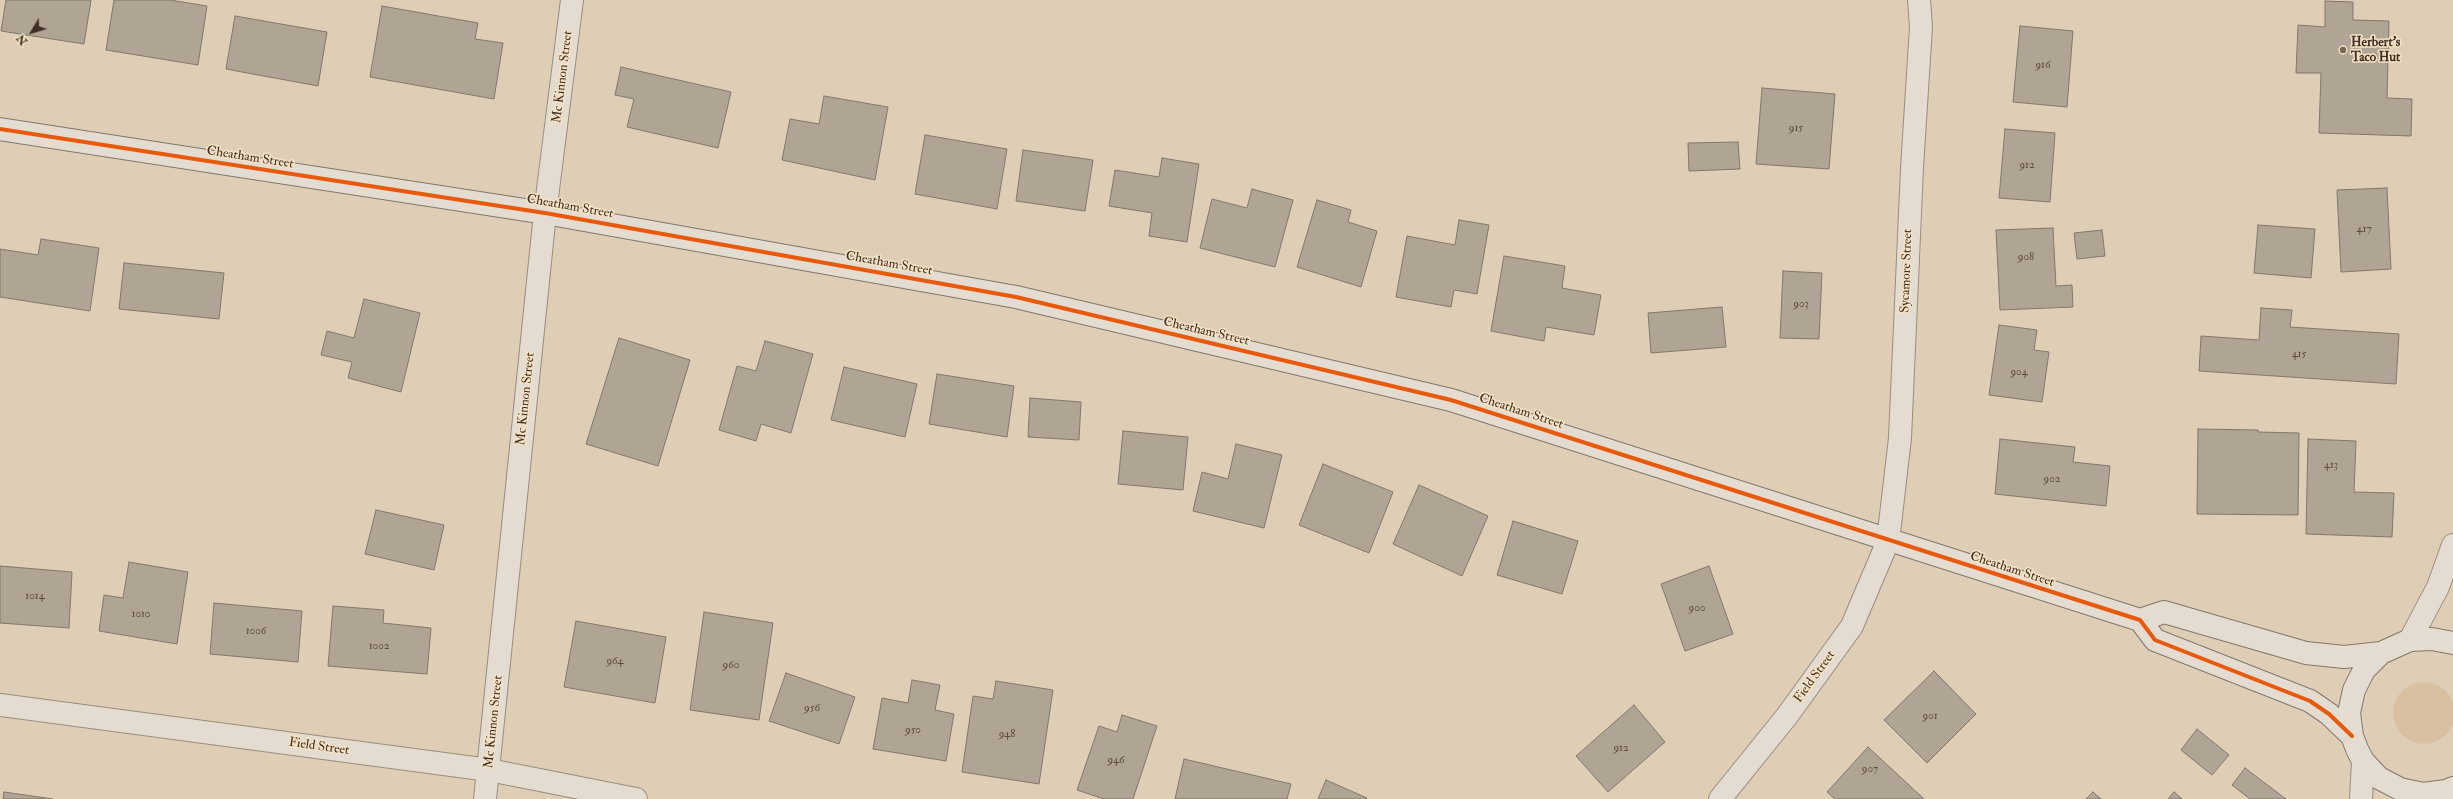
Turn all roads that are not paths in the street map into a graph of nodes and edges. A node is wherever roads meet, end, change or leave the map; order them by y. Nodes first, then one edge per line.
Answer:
1 (572, 0) edge
2 (1919, 0) edge
3 (0, 129) edge
4 (545, 212) junction
5 (1888, 541) junction
6 (2453, 545) edge
7 (2140, 620) junction
8 (2410, 640) junction
9 (2453, 643) edge
10 (2381, 653) junction
11 (0, 705) edge
12 (2352, 736) junction
13 (2363, 761) junction
14 (490, 770) junction
15 (2445, 793) edge
16 (485, 799) edge
17 (636, 799) edge
18 (1720, 799) edge
19 (2361, 799) edge

1 - 4 street, Mc Kinnon Street
2 - 5 street, Sycamore Street
3 - 4 street, Cheatham Street
4 - 5 street, Cheatham Street
4 - 14 street, Mc Kinnon Street
5 - 7 street, Cheatham Street
5 - 18 street, Field Street
6 - 8 street
7 - 10 street
7 - 12 street
8 - 9 street
8 - 10 street
10 - 12 street
11 - 14 street, Field Street
12 - 13 street
13 - 15 street
13 - 19 street
14 - 16 street, Mc Kinnon Street
14 - 17 street, Field Street

